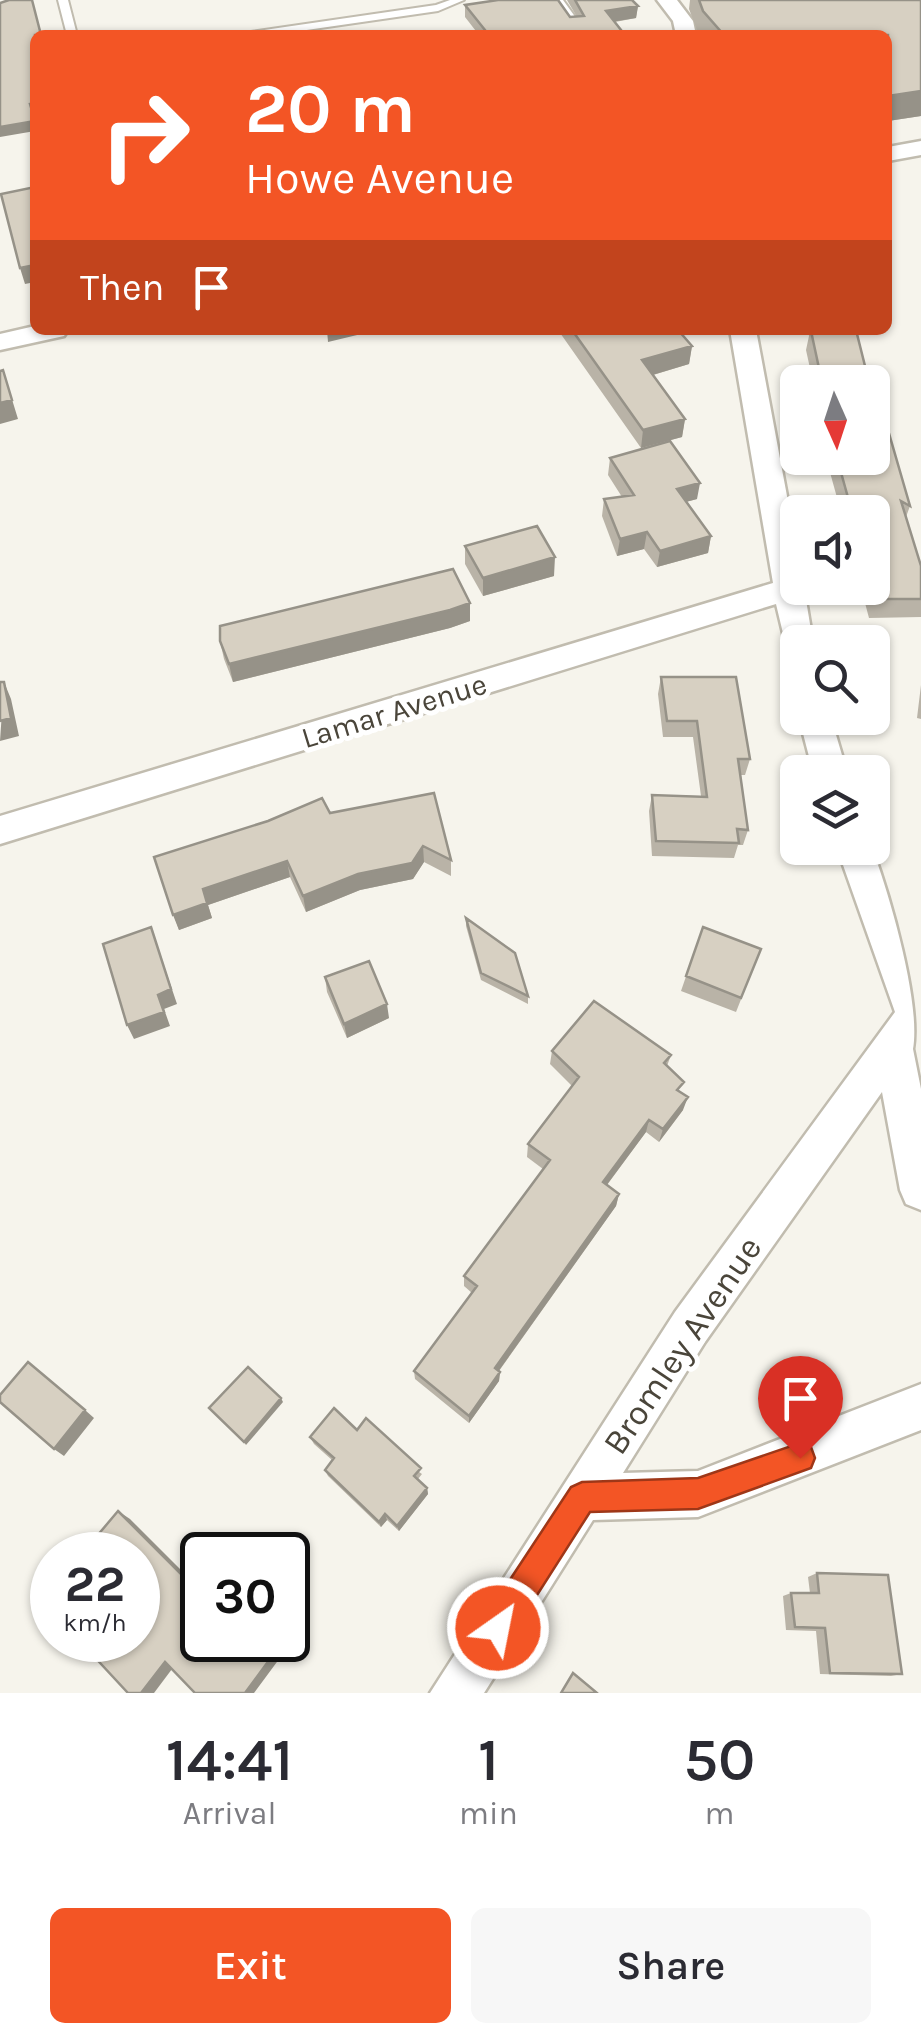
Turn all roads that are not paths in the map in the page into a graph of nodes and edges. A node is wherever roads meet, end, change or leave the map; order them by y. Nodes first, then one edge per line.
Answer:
1 (63, 0) edge
2 (459, 0) edge
3 (558, 0) edge
4 (667, 0) edge
5 (576, 25) edge
6 (71, 30) edge
7 (286, 30) edge
8 (685, 30) edge
9 (921, 148) edge
10 (892, 153) edge
11 (30, 334) edge
12 (743, 335) edge
13 (1, 339) edge
14 (780, 555) edge
15 (780, 592) edge
16 (0, 830) edge
17 (860, 865) edge
18 (910, 1023) edge
19 (921, 1190) edge
20 (921, 1407) edge
21 (582, 1498) junction
22 (456, 1693) edge

1 - 6 lane
2 - 7 lane
3 - 5 lane
4 - 8 street
9 - 10 street
11 - 13 street
12 - 14 street
15 - 16 street, Lamar Avenue
17 - 18 street
18 - 19 street
18 - 21 street, Bromley Avenue
20 - 21 street
21 - 22 street, Bromley Avenue

